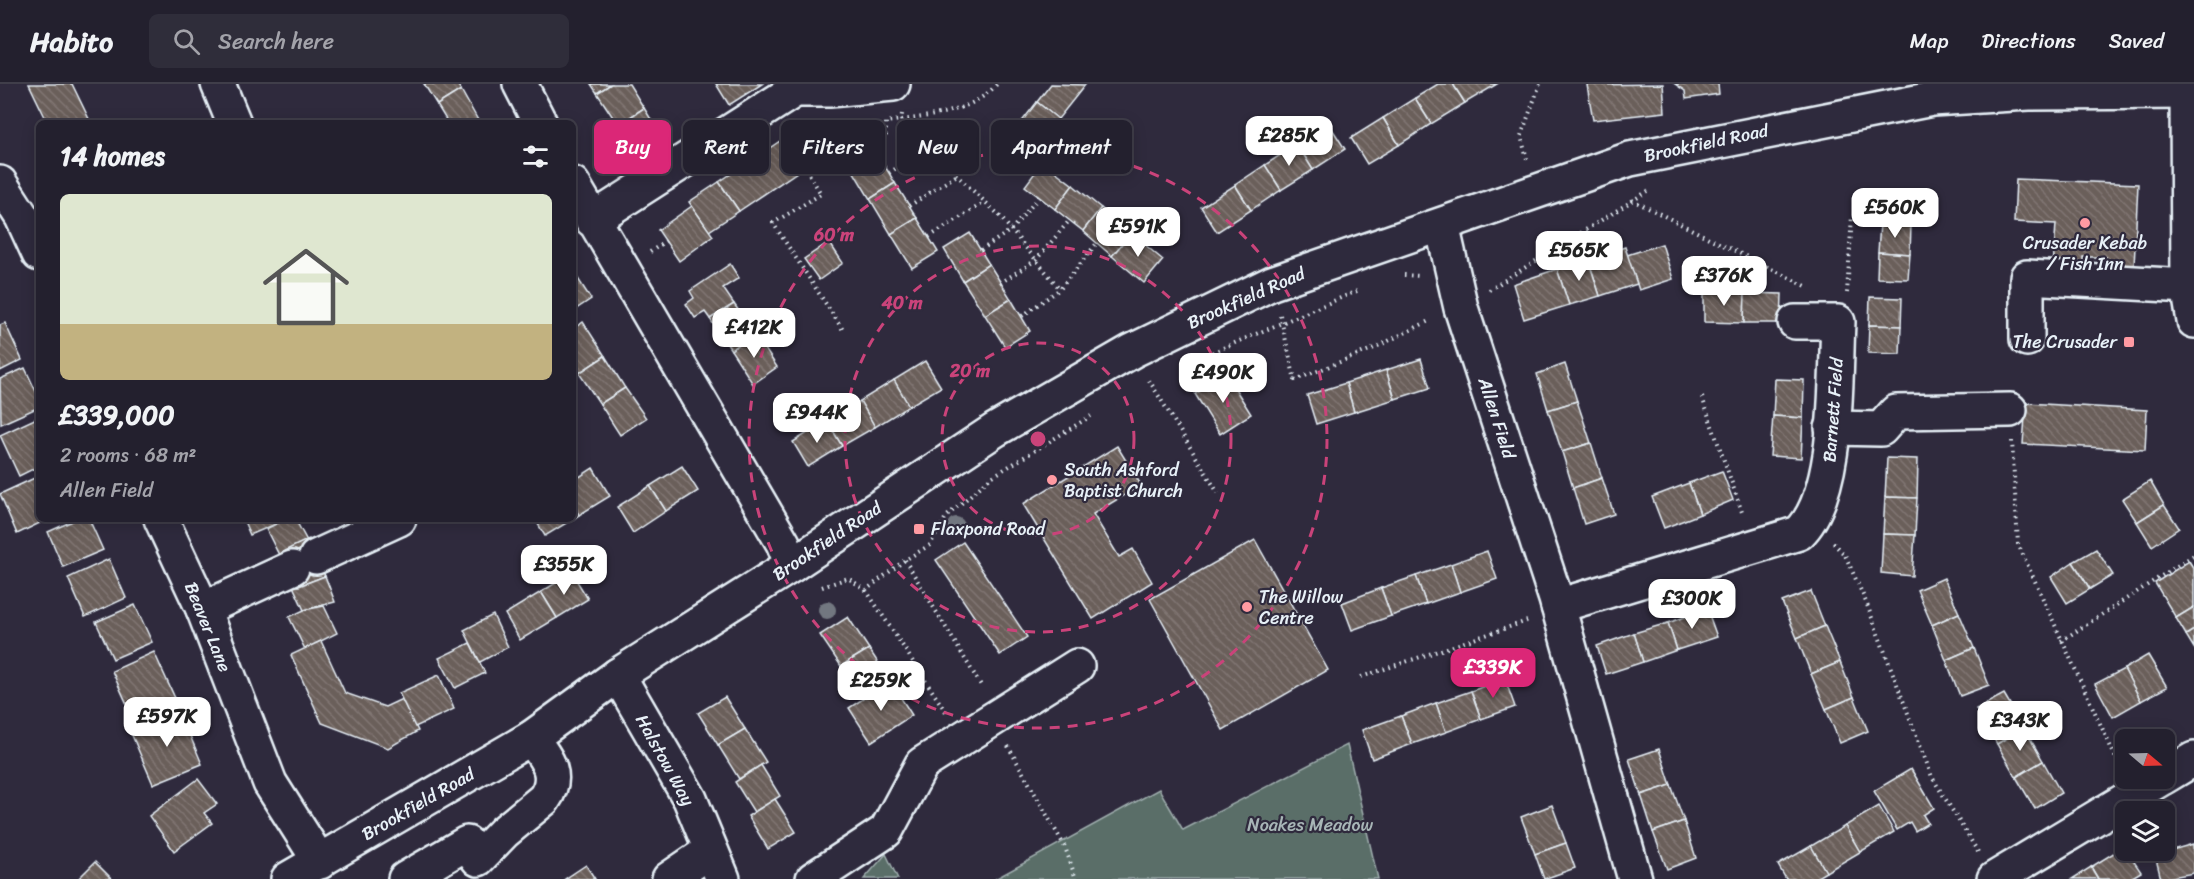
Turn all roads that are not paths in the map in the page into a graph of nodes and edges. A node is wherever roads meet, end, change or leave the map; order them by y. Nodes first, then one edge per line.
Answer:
1 (218, 84) edge
2 (520, 84) edge
3 (1931, 92) edge
4 (2190, 92) edge
5 (898, 98) edge
6 (233, 120) edge
7 (538, 120) edge
8 (0, 183) edge
9 (576, 190) edge
10 (30, 213) edge
11 (592, 220) junction
12 (1442, 225) junction
13 (36, 240) edge
14 (2188, 286) junction
15 (2194, 321) edge
16 (1795, 322) dead end
17 (2027, 339) dead end
18 (2010, 410) road end
19 (1832, 428) junction
20 (162, 522) edge
21 (393, 522) edge
22 (792, 565) junction
23 (1559, 608) junction
24 (203, 609) junction
25 (1077, 666) dead end
26 (618, 675) junction
27 (531, 738) junction
28 (2194, 759) edge
29 (2175, 771) edge
30 (2145, 789) edge
31 (320, 862) junction
32 (716, 865) edge
33 (288, 879) edge
34 (405, 879) edge
35 (669, 879) edge
36 (813, 879) edge
37 (1635, 879) edge
38 (1994, 879) edge

1 - 6 street
2 - 7 street
3 - 4 street, Brookfield Road
3 - 12 street, Brookfield Road
4 - 14 street
5 - 11 street
8 - 10 street
9 - 11 street
10 - 13 street
11 - 22 street
12 - 22 street, Brookfield Road
12 - 23 street, Allen Field
14 - 15 street
14 - 17 street
16 - 19 street, Barnett Field
18 - 19 street
19 - 23 street, Barnett Field
20 - 24 street, Beaver Lane
21 - 24 street
22 - 26 street, Brookfield Road
23 - 37 street, Allen Field
24 - 31 street, Beaver Lane
25 - 36 street
26 - 27 street, Brookfield Road
26 - 32 street, Halstow Way
27 - 31 street, Brookfield Road
27 - 34 street
28 - 29 street
30 - 38 street
31 - 33 street
32 - 35 street

